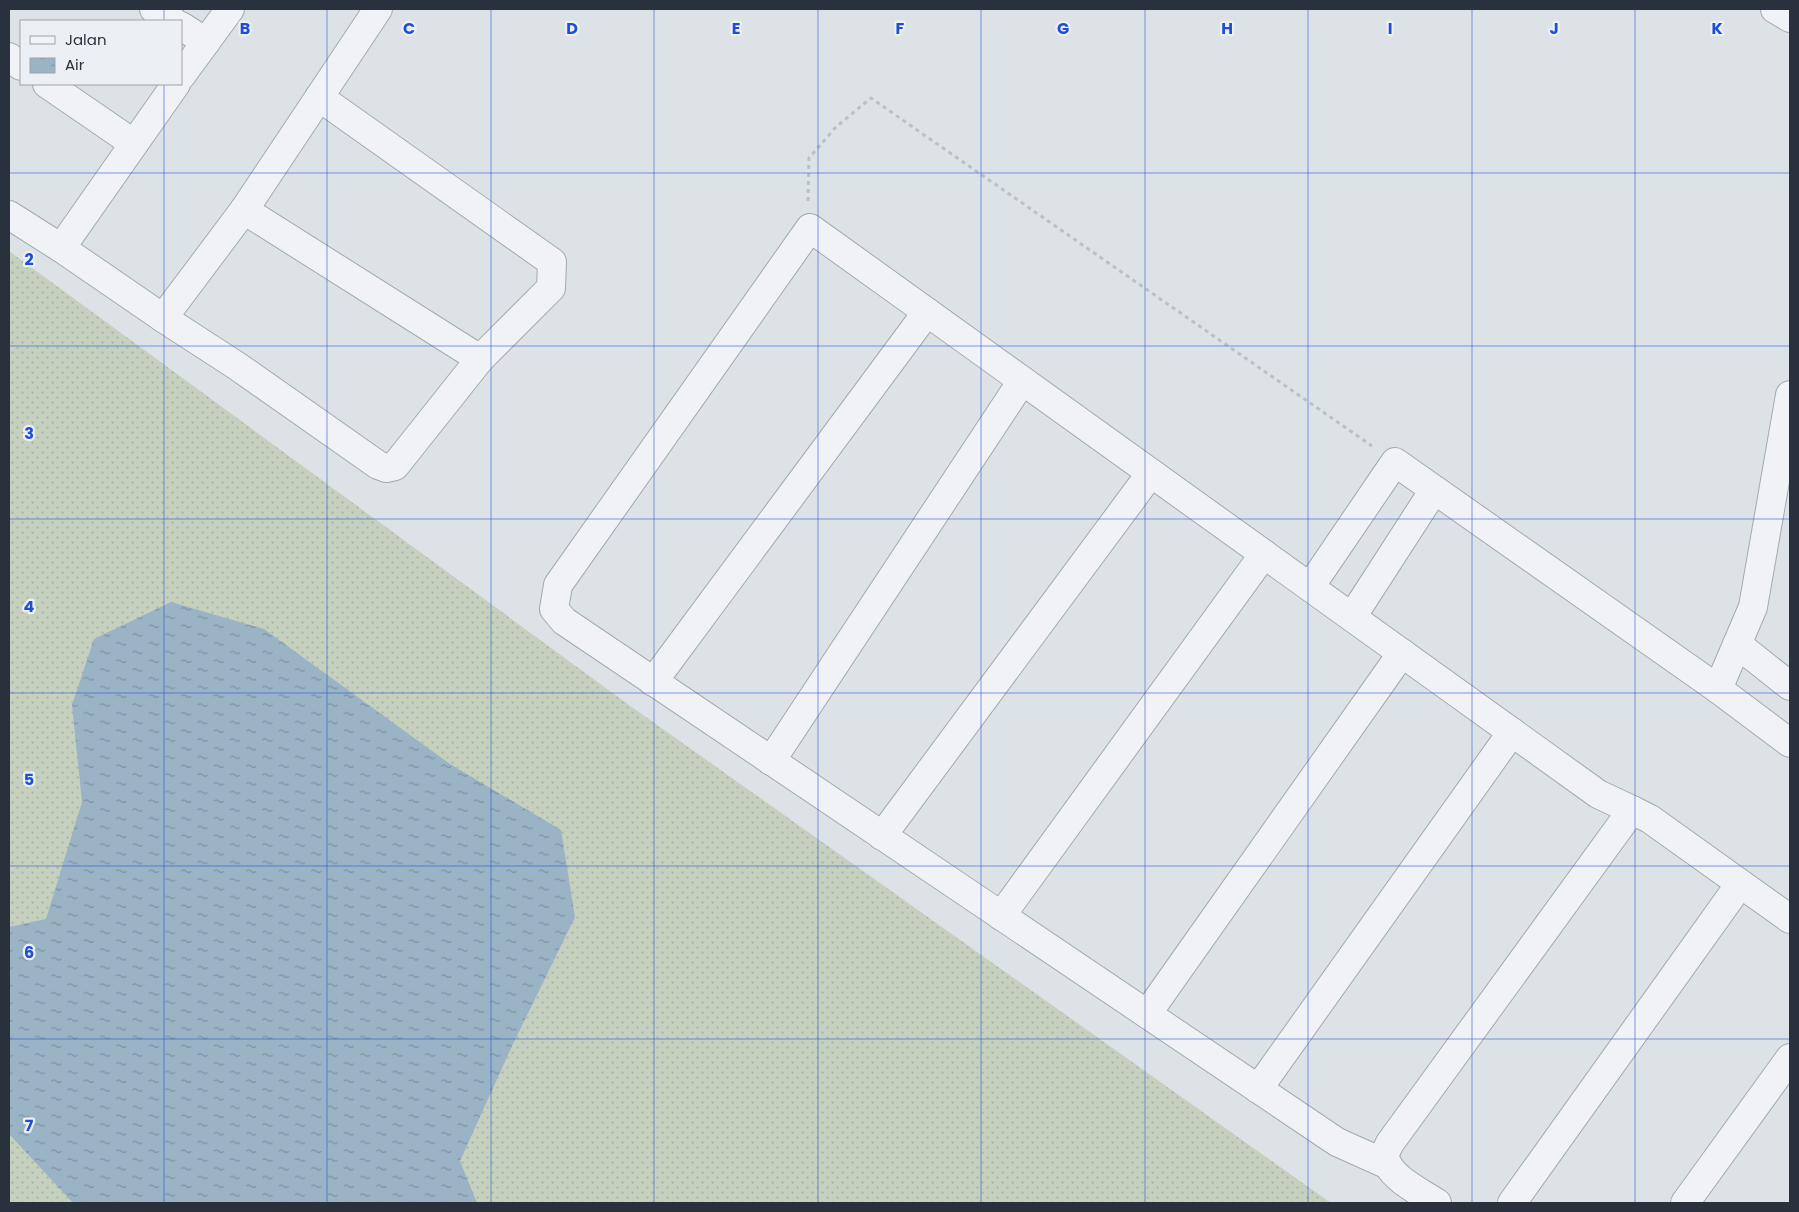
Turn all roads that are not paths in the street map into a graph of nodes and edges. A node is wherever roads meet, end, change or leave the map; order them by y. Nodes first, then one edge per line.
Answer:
1 (154, 9) edge
2 (230, 9) edge
3 (378, 9) edge
4 (1775, 9) edge
5 (1790, 18) edge
6 (171, 20) edge
7 (182, 27) edge
8 (206, 42) junction
9 (9, 57) edge
10 (20, 65) edge
11 (182, 75) edge
12 (48, 85) edge
13 (175, 85) edge
14 (319, 97) junction
15 (133, 143) junction
16 (244, 210) junction
17 (9, 215) edge
18 (61, 248) junction
19 (927, 312) junction
20 (163, 318) junction
21 (480, 359) junction
22 (1022, 381) junction
23 (1790, 395) edge
24 (1151, 473) junction
25 (1434, 490) junction
26 (1264, 554) junction
27 (1310, 587) junction
28 (1352, 617) junction
29 (1737, 644) junction
30 (1402, 653) junction
31 (653, 682) junction
32 (1790, 686) edge
33 (1718, 689) junction
34 (1512, 732) junction
35 (1790, 743) edge
36 (770, 761) junction
37 (1632, 810) junction
38 (882, 836) junction
39 (1740, 884) junction
40 (1001, 916) junction
41 (1790, 919) edge
42 (1147, 1014) junction
43 (1790, 1058) edge
44 (1258, 1089) junction
45 (1386, 1164) junction
46 (1437, 1203) edge
47 (1512, 1203) edge
48 (1685, 1203) edge

1 - 6 street
2 - 8 street
3 - 14 street
4 - 5 street
7 - 8 street
8 - 11 street
9 - 10 street
12 - 15 street
13 - 15 street
14 - 16 street
14 - 21 street
15 - 18 street
16 - 20 street
16 - 21 street
17 - 18 street
18 - 20 street
19 - 22 street
19 - 31 street
19 - 31 street
20 - 21 street
22 - 24 street
22 - 36 street
23 - 29 street
24 - 26 street
24 - 38 street
25 - 27 street
25 - 28 street
25 - 33 street
26 - 27 street
26 - 40 street
27 - 28 street
28 - 30 street
29 - 32 street
29 - 33 street
30 - 34 street
30 - 42 street
31 - 36 street
33 - 35 street
34 - 37 street
34 - 44 street
36 - 38 street
37 - 39 street
37 - 45 street
38 - 40 street
39 - 41 street
39 - 47 street
40 - 42 street
42 - 44 street
43 - 48 street
44 - 45 street
45 - 46 street

